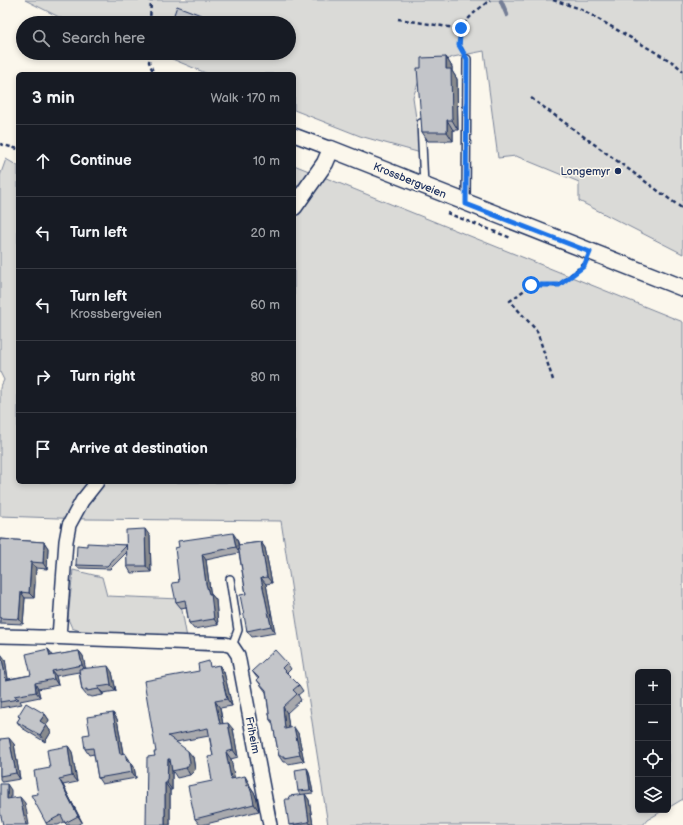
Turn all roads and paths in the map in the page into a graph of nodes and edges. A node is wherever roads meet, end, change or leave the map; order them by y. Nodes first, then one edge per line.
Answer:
1 (151, 0) edge
2 (490, 0) edge
3 (554, 0) edge
4 (150, 16) edge
5 (398, 19) dead end
6 (461, 28) junction
7 (467, 59) joint
8 (150, 60) edge
9 (683, 71) edge
10 (153, 72) edge
11 (531, 98) dead end
12 (421, 115) edge
13 (296, 136) edge
14 (0, 144) edge
15 (16, 148) edge
16 (332, 149) junction
17 (424, 185) junction
18 (296, 204) edge
19 (466, 204) junction
20 (683, 209) edge
21 (590, 252) junction
22 (683, 288) edge
23 (553, 380) dead end
24 (96, 484) edge
25 (230, 579) dead end
26 (0, 636) edge
27 (59, 637) junction
28 (232, 646) junction
29 (270, 825) edge

1 - 4 path
2 - 6 path
3 - 9 path
5 - 6 path
6 - 7 path
7 - 19 lane
8 - 10 path
11 - 20 path
12 - 17 lane
13 - 16 street, Krossbergveien
14 - 15 path
16 - 17 street, Krossbergveien
16 - 18 street
17 - 19 street, Krossbergveien
19 - 21 street, Krossbergveien
21 - 22 street, Krossbergveien
21 - 23 path
24 - 27 street
25 - 28 lane
26 - 27 street
27 - 28 street
28 - 29 street, Friheim

